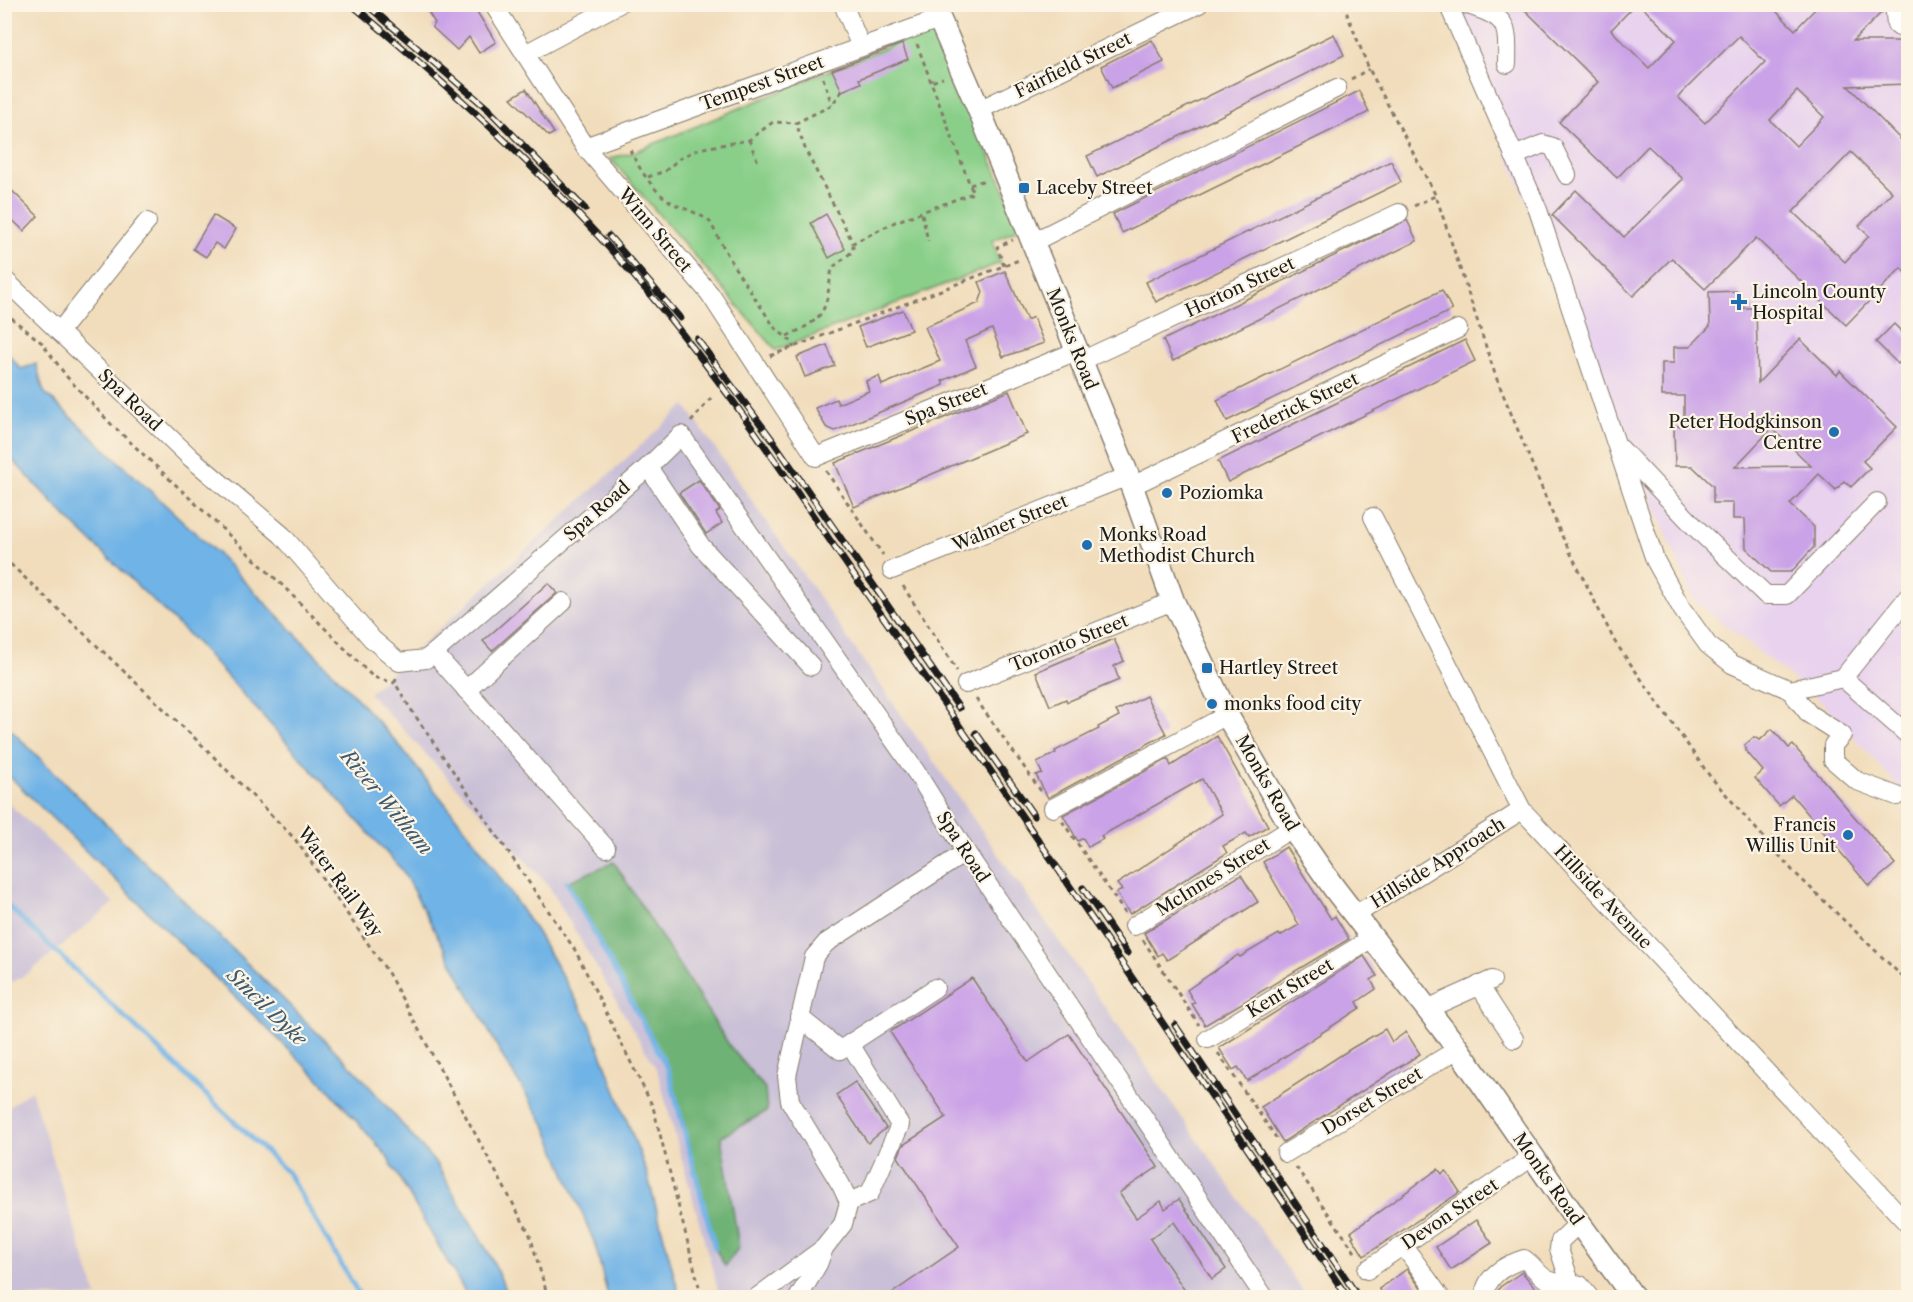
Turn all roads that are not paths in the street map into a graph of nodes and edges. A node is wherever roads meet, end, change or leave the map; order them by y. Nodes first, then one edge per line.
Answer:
1 (493, 4) edge
2 (619, 4) edge
3 (843, 4) edge
4 (1198, 4) edge
5 (1448, 4) edge
6 (1465, 4) edge
7 (1894, 4) edge
8 (936, 12) edge
9 (1908, 27) edge
10 (861, 47) junction
11 (525, 54) junction
12 (1507, 64) dead end
13 (1336, 88) dead end
14 (979, 110) junction
15 (585, 147) junction
16 (1514, 156) junction
17 (1567, 175) dead end
18 (1399, 213) road end
19 (147, 222) dead end
20 (1031, 237) junction
21 (4, 279) edge
22 (1458, 329) dead end
23 (59, 332) junction
24 (1079, 356) junction
25 (1618, 446) junction
26 (816, 457) joint
27 (648, 467) junction
28 (1130, 481) junction
29 (1877, 502) dead end
30 (1373, 517) dead end
31 (892, 570) road end
32 (1908, 597) edge
33 (1173, 601) junction
34 (563, 602) dead end
35 (434, 653) junction
36 (811, 666) dead end
37 (1843, 678) junction
38 (966, 684) road end
39 (466, 690) junction
40 (1790, 690) junction
41 (1227, 715) junction
42 (1908, 735) edge
43 (1897, 796) dead end
44 (1053, 808) road end
45 (1522, 810) junction
46 (1292, 828) junction
47 (606, 848) dead end
48 (966, 852) junction
49 (1355, 915) junction
50 (1134, 926) road end
51 (1372, 938) junction
52 (935, 988) dead end
53 (1427, 1009) junction
54 (799, 1017) junction
55 (1208, 1039) road end
56 (1514, 1039) dead end
57 (850, 1044) junction
58 (1458, 1049) junction
59 (1286, 1153) road end
60 (1532, 1157) junction
61 (849, 1202) junction
62 (1579, 1223) junction
63 (1908, 1224) edge
64 (1403, 1245) junction
65 (824, 1248) junction
66 (1367, 1270) road end
67 (1570, 1282) junction
68 (756, 1298) edge
69 (798, 1298) edge
70 (1265, 1298) edge
71 (1441, 1298) edge
72 (1484, 1298) edge
73 (1590, 1298) edge
74 (1634, 1298) edge

1 - 11 street, Winn Street
2 - 11 street
3 - 10 street
4 - 14 street, Fairfield Street
5 - 16 street
6 - 12 street
7 - 9 street
8 - 10 street, Tempest Street
8 - 14 main road, Monks Road
10 - 15 street, Tempest Street
11 - 15 street, Winn Street
13 - 20 street
14 - 20 main road, Monks Road
15 - 26 street, Winn Street
16 - 17 street
16 - 25 street
18 - 24 street, Horton Street
19 - 23 street
20 - 24 main road, Monks Road
21 - 23 street, Spa Road
22 - 28 street, Frederick Street
23 - 35 street, Spa Road
24 - 26 street, Spa Street
24 - 28 main road, Monks Road
25 - 29 street
25 - 40 street
27 - 35 street, Spa Road
27 - 36 street
27 - 48 street, Spa Road
28 - 31 street, Walmer Street
28 - 33 main road, Monks Road
30 - 45 street, Hillside Avenue
32 - 37 street
33 - 38 street, Toronto Street
33 - 41 main road, Monks Road
34 - 39 street
35 - 39 street
37 - 40 street
37 - 42 street
39 - 47 street
40 - 43 street
41 - 44 street
41 - 46 main road, Monks Road
45 - 49 street, Hillside Approach
45 - 63 street, Hillside Avenue
46 - 49 main road, Monks Road
46 - 50 street, McInnes Street
48 - 54 street
48 - 70 street, Spa Road
49 - 51 main road, Monks Road
51 - 53 main road, Monks Road
51 - 55 street, Kent Street
52 - 57 street
53 - 56 street
53 - 58 main road, Monks Road
54 - 57 street
54 - 61 street
57 - 61 street
58 - 59 street, Dorset Street
58 - 60 main road, Monks Road
60 - 62 main road, Monks Road
60 - 64 street, Devon Street
61 - 65 street
62 - 67 street
62 - 74 main road, Monks Road
64 - 66 street, Devon Street
64 - 71 street
65 - 68 street
65 - 69 street
67 - 72 street
67 - 73 street

